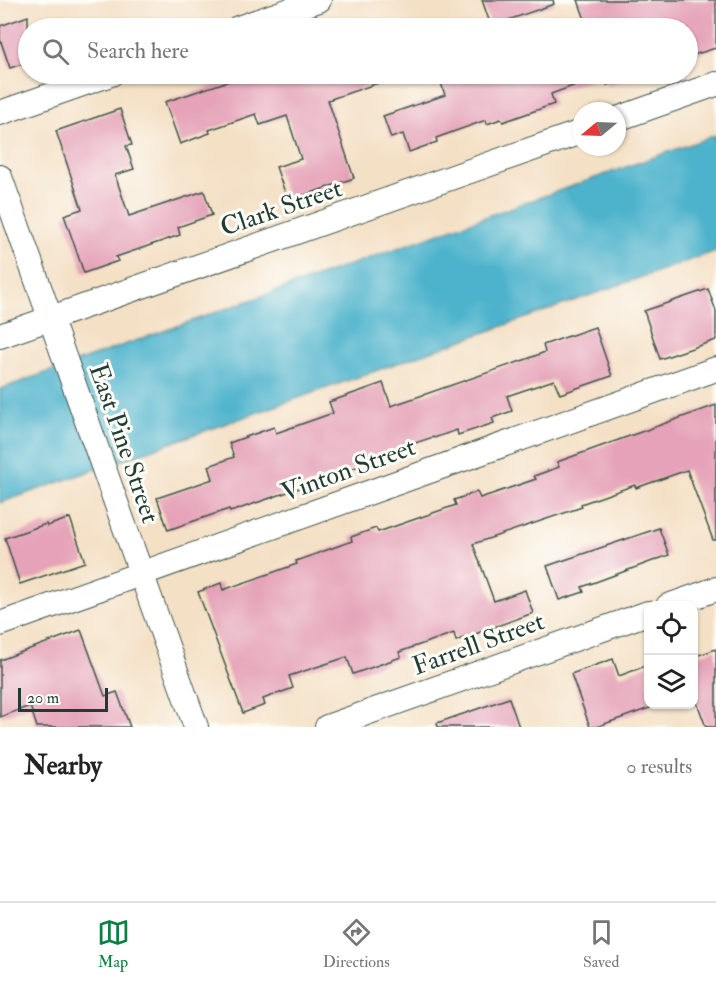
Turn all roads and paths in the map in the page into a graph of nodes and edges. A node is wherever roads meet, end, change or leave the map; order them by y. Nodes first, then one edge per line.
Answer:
1 (319, 0) edge
2 (267, 18) edge
3 (83, 84) edge
4 (716, 84) edge
5 (0, 113) edge
6 (626, 116) edge
7 (572, 135) edge
8 (0, 177) edge
9 (50, 319) junction
10 (0, 336) edge
11 (716, 369) edge
12 (141, 573) junction
13 (716, 589) edge
14 (682, 601) edge
15 (644, 614) edge
16 (0, 624) edge
17 (196, 727) edge
18 (327, 727) edge

1 - 2 street
3 - 5 street
4 - 6 street
7 - 9 street, Clark Street
8 - 9 street, East Pine Street
9 - 10 street, Clark Street
9 - 12 street, East Pine Street
11 - 12 street, Vinton Street
12 - 16 street, Vinton Street
12 - 17 street, East Pine Street
13 - 14 street
15 - 18 street, Farrell Street

